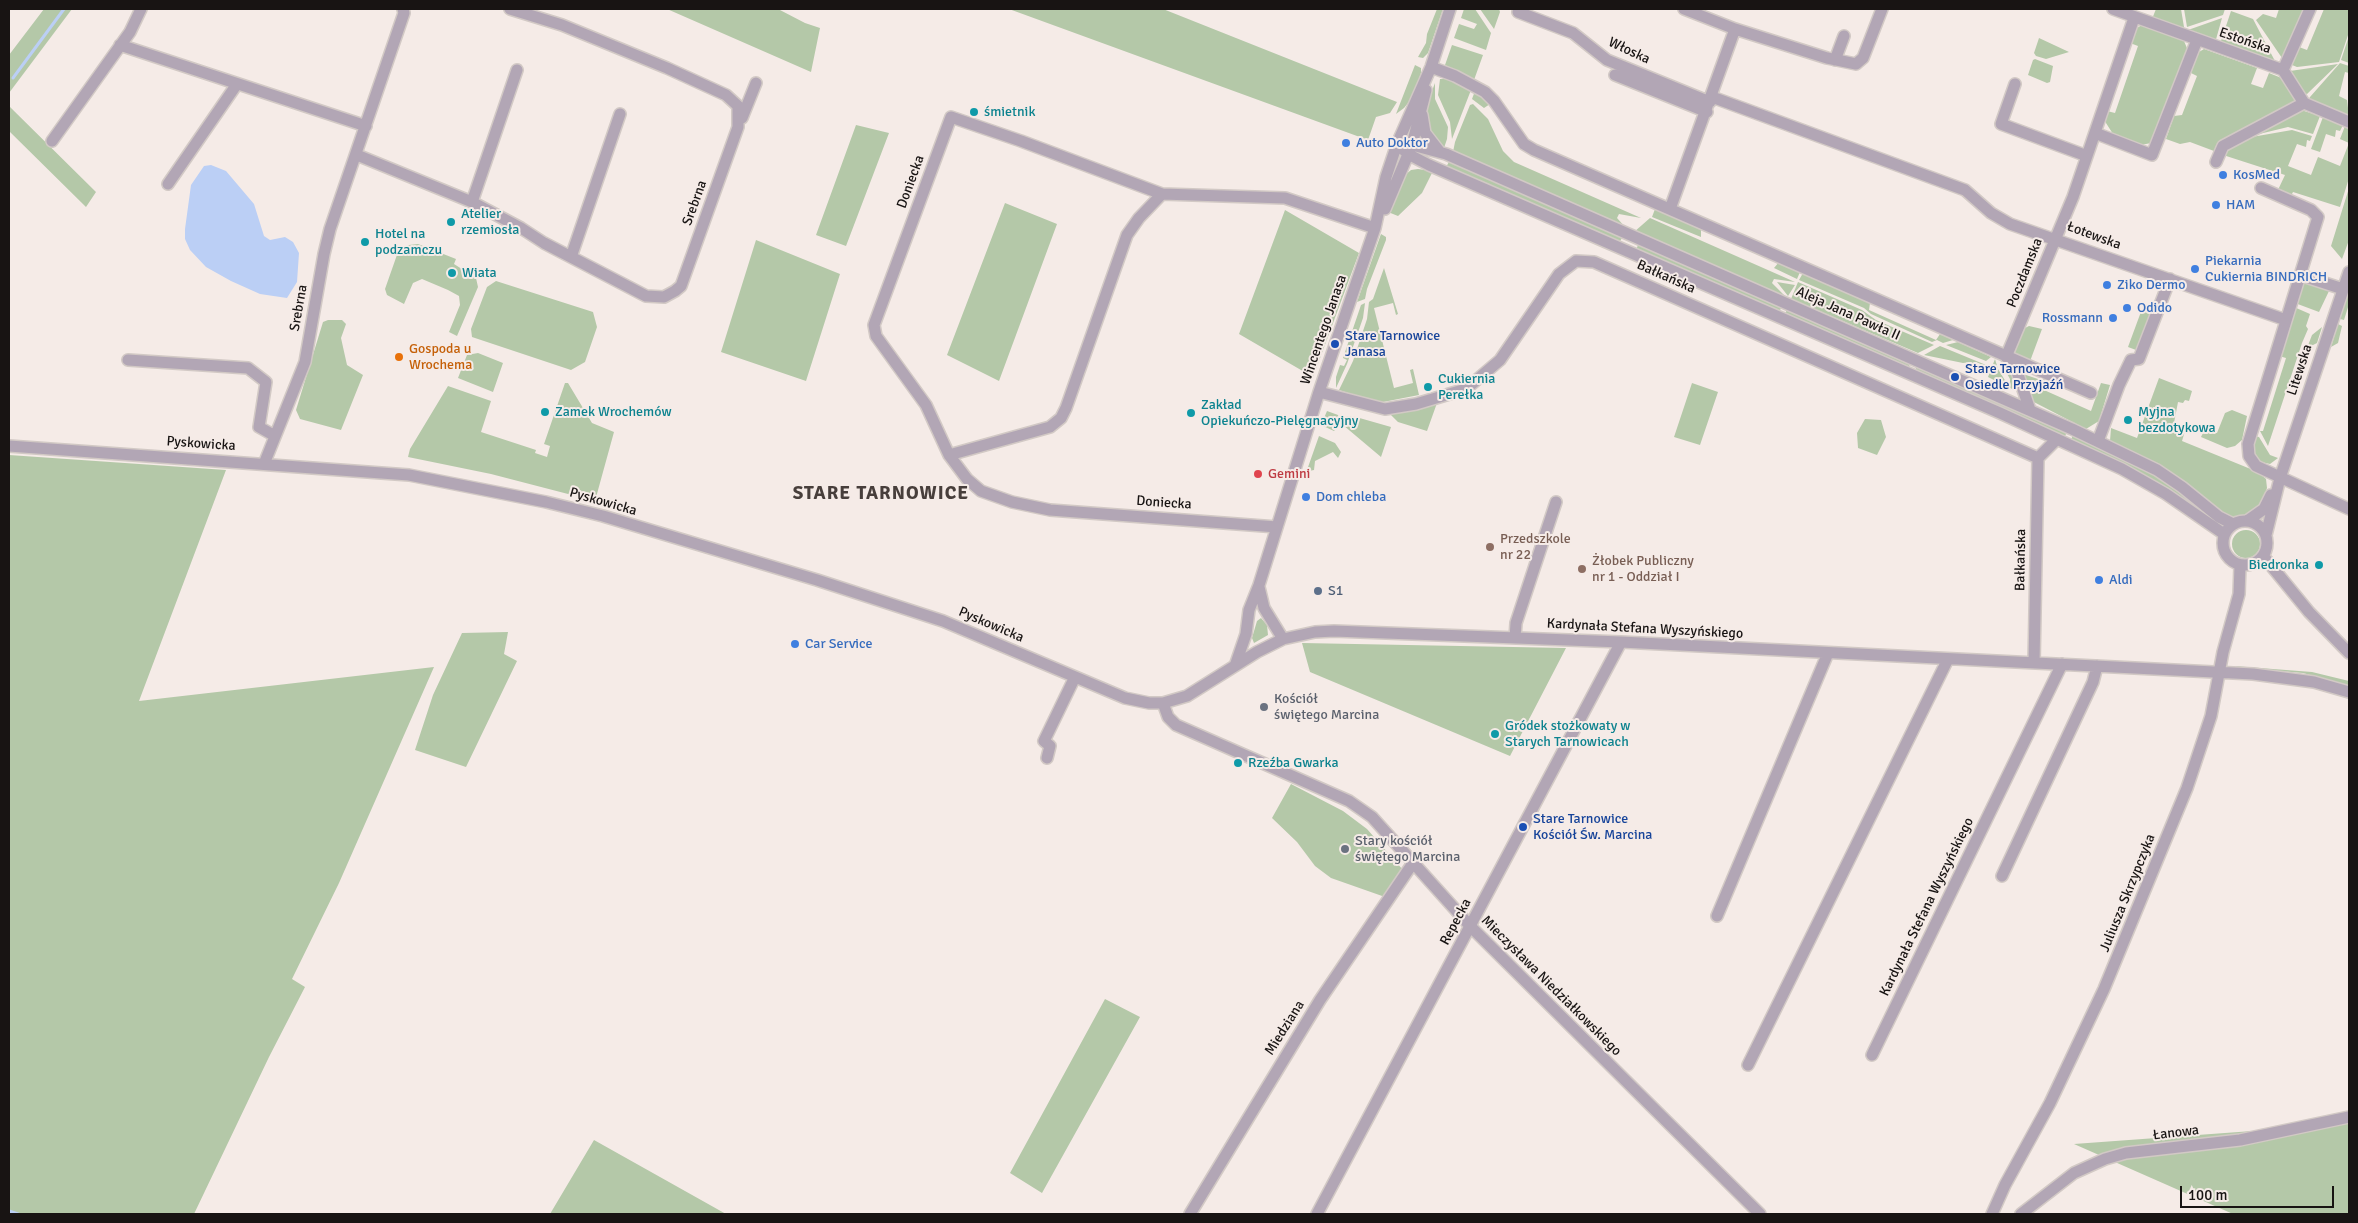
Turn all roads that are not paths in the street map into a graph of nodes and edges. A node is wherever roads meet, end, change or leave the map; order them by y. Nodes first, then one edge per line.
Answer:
1 (141, 9) edge
2 (510, 9) edge
3 (1450, 9) edge
4 (1523, 9) edge
5 (1684, 9) edge
6 (1882, 9) edge
7 (2113, 9) edge
8 (2310, 9) edge
9 (404, 10) edge
10 (2134, 18) junction
11 (1735, 29) junction
12 (1844, 36) dead end
13 (2197, 40) junction
14 (120, 45) junction
15 (1835, 60) junction
16 (1431, 67) junction
17 (517, 70) dead end
18 (2283, 70) junction
19 (1614, 75) dead end
20 (756, 83) dead end
21 (237, 84) junction
22 (2015, 84) dead end
23 (2304, 103) junction
24 (1710, 104) junction
25 (1422, 112) junction
26 (620, 114) dead end
27 (2349, 122) edge
28 (366, 126) junction
29 (738, 127) junction
30 (2095, 133) junction
31 (52, 141) dead end
32 (1397, 144) junction
33 (1410, 149) junction
34 (1854, 150) joint
35 (1439, 151) junction
36 (357, 155) junction
37 (2087, 156) junction
38 (2216, 162) dead end
39 (1429, 165) junction
40 (1400, 174) junction
41 (168, 184) dead end
42 (2261, 188) dead end
43 (1162, 194) junction
44 (472, 202) junction
45 (1670, 210) junction
46 (1375, 228) junction
47 (2056, 239) junction
48 (571, 257) junction
49 (2349, 272) edge
50 (2300, 275) junction
51 (2170, 279) junction
52 (2343, 289) junction
53 (2286, 320) junction
54 (2010, 359) junction
55 (128, 360) dead end
56 (1319, 392) junction
57 (2091, 394) dead end
58 (2030, 410) junction
59 (275, 436) junction
60 (2057, 439) junction
61 (2098, 441) junction
62 (9, 446) edge
63 (949, 455) junction
64 (2038, 458) junction
65 (264, 464) junction
66 (2280, 478) junction
67 (1556, 502) dead end
68 (2349, 509) edge
69 (2247, 521) junction
70 (2233, 524) junction
71 (1277, 527) junction
72 (2224, 534) junction
73 (2266, 534) junction
74 (2264, 556) junction
75 (2240, 566) junction
76 (1259, 585) junction
77 (1246, 634) junction
78 (1515, 638) junction
79 (1283, 639) junction
80 (1621, 642) junction
81 (1257, 652) junction
82 (1828, 653) junction
83 (2349, 653) edge
84 (1948, 659) junction
85 (2034, 663) junction
86 (2062, 664) junction
87 (1235, 666) junction
88 (2097, 666) junction
89 (2220, 672) junction
90 (1075, 677) junction
91 (2349, 692) edge
92 (1163, 703) junction
93 (1047, 758) dead end
94 (1413, 862) junction
95 (2002, 876) dead end
96 (1717, 916) dead end
97 (1471, 927) junction
98 (1872, 1055) dead end
99 (1748, 1065) dead end
100 (2349, 1117) edge
101 (1190, 1214) edge
102 (1317, 1214) edge
103 (1760, 1214) edge
104 (1992, 1214) edge
105 (2021, 1214) edge

1 - 14 street
2 - 29 street, Srebrna
3 - 16 street, Wincentego Janasa
4 - 24 street, Włoska
5 - 11 street
6 - 15 street
7 - 10 street
8 - 18 street, Estońska
9 - 28 street, Srebrna
10 - 13 street
10 - 30 street, Łotewska
11 - 15 street
11 - 24 street
12 - 15 street
13 - 18 street, Estońska
13 - 30 street
14 - 21 street
14 - 31 street
16 - 25 street, Wincentego Janasa
16 - 32 street, Wincentego Janasa
16 - 45 street
17 - 44 street
18 - 23 street, Estońska
19 - 24 street, Włoska
20 - 29 street, Srebrna
21 - 28 street
21 - 41 street
22 - 37 street
23 - 27 street
23 - 38 street
24 - 34 street, Włoska
24 - 45 street
25 - 33 street, Wincentego Janasa
25 - 35 street
26 - 48 street
28 - 36 street, Srebrna
29 - 48 street, Srebrna
30 - 37 street, Łotewska
32 - 33 street, Aleja Jana Pawła II
32 - 46 street, Wincentego Janasa
33 - 35 street, Aleja Jana Pawła II
33 - 39 street, Aleja Jana Pawła II
33 - 40 street, Wincentego Janasa
34 - 47 street, Poczdamska
35 - 58 street, Aleja Jana Pawła II
36 - 44 street, Srebrna
36 - 59 street, Srebrna
37 - 47 street, Łotewska
39 - 40 street
39 - 60 street, Aleja Jana Pawła II
40 - 46 street, Wincentego Janasa
42 - 50 street
43 - 46 street, Doniecka
43 - 63 street
43 - 63 street, Doniecka
44 - 48 street, Srebrna
45 - 54 street
46 - 56 street, Wincentego Janasa
47 - 51 street, Łotewska
47 - 54 street, Poczdamska
49 - 52 street, Litewska
50 - 52 street
50 - 53 street
51 - 53 street, Łotewska
51 - 61 street
52 - 66 street, Litewska
53 - 66 street
54 - 57 street
54 - 58 street
55 - 59 street
56 - 64 street, Bałkańska
56 - 71 street, Wincentego Janasa
58 - 61 street, Aleja Jana Pawła II
59 - 65 street, Srebrna
60 - 64 street
60 - 72 street, Aleja Jana Pawła II
61 - 70 street, Aleja Jana Pawła II
62 - 65 street, Pyskowicka
63 - 71 street, Doniecka
64 - 85 street, Bałkańska
65 - 90 street, Pyskowicka
66 - 68 street
66 - 69 street, Litewska
66 - 73 street, Litewska
67 - 78 street
69 - 70 street
69 - 73 street
70 - 72 street
71 - 76 street, Wincentego Janasa
72 - 75 street
73 - 74 street
74 - 75 street
74 - 83 street
75 - 89 street, Juliusza Skrzypczyka
76 - 77 street, Wincentego Janasa
76 - 79 street
77 - 81 street
77 - 87 street, Wincentego Janasa
78 - 79 street, Kardynała Stefana Wyszyńskiego
78 - 80 street, Kardynała Stefana Wyszyńskiego
79 - 81 street, Kardynała Stefana Wyszyńskiego
80 - 82 street, Kardynała Stefana Wyszyńskiego
80 - 97 street, Repecka
81 - 87 street, Kardynała Stefana Wyszyńskiego
82 - 84 street, Kardynała Stefana Wyszyńskiego
82 - 96 street
84 - 85 street, Kardynała Stefana Wyszyńskiego
84 - 99 street
85 - 86 street, Kardynała Stefana Wyszyńskiego
86 - 88 street, Kardynała Stefana Wyszyńskiego
86 - 98 street, Kardynała Stefana Wyszyńskiego
87 - 92 street, Kardynała Stefana Wyszyńskiego
88 - 89 street, Kardynała Stefana Wyszyńskiego
88 - 95 street
89 - 91 street, Kardynała Stefana Wyszyńskiego
89 - 104 street, Juliusza Skrzypczyka
90 - 92 street, Pyskowicka
90 - 93 street
92 - 94 street, Mieczysława Niedziałkowskiego
94 - 97 street, Mieczysława Niedziałkowskiego
94 - 101 street, Miedziana
97 - 102 street, Repecka
97 - 103 street, Mieczysława Niedziałkowskiego
100 - 105 street, Łanowa

